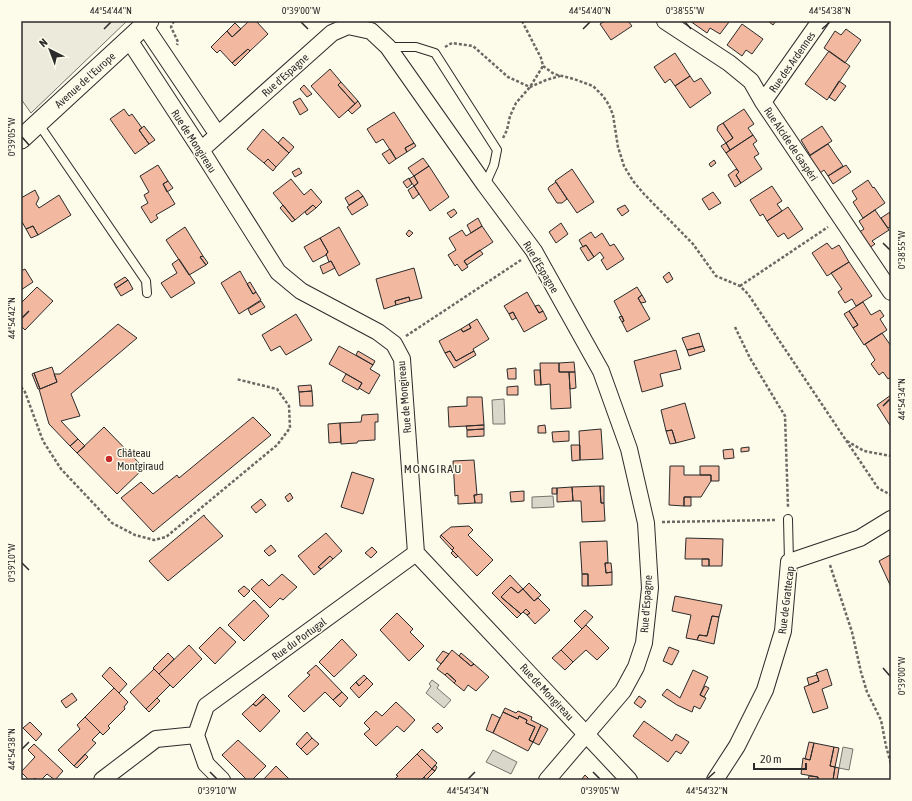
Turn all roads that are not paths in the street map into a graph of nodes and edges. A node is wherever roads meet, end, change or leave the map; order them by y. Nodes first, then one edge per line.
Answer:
1 (665, 21) edge
2 (820, 21) edge
3 (146, 23) edge
4 (129, 40) junction
5 (388, 47) junction
6 (763, 102) junction
7 (38, 123) junction
8 (218, 135) junction
9 (21, 139) edge
10 (201, 150) junction
11 (485, 185) junction
12 (891, 292) edge
13 (147, 293) dead end
14 (788, 519) road end
15 (891, 519) edge
16 (416, 553) junction
17 (789, 562) junction
18 (586, 734) junction
19 (196, 735) junction
20 (102, 780) edge
21 (222, 780) edge
22 (547, 780) edge
23 (629, 780) edge
24 (715, 780) edge

1 - 6 street, Rue Alcide de Gaspéri
2 - 6 street, Rue des Ardennes
3 - 4 street, Avenue de l'Europe
3 - 8 street, Rue de Mongireau
4 - 7 street, Avenue de l'Europe
4 - 10 street, Rue de Mongireau
5 - 8 street, Rue d'Espagne
5 - 11 street, Rue d'Espagne
5 - 11 lane
6 - 12 street, Rue Alcide de Gaspéri
7 - 9 street, Avenue de l'Europe
7 - 13 lane
8 - 10 street, Rue d'Espagne
10 - 16 street, Rue de Mongireau
11 - 18 street, Rue d'Espagne
14 - 17 lane
15 - 17 street, Rue de Grattecap
16 - 18 street, Rue de Mongireau
16 - 19 street, Rue du Portugal
17 - 24 street, Rue de Grattecap
18 - 22 street
18 - 23 street, Rue de Mongireau
19 - 20 street
19 - 21 street

